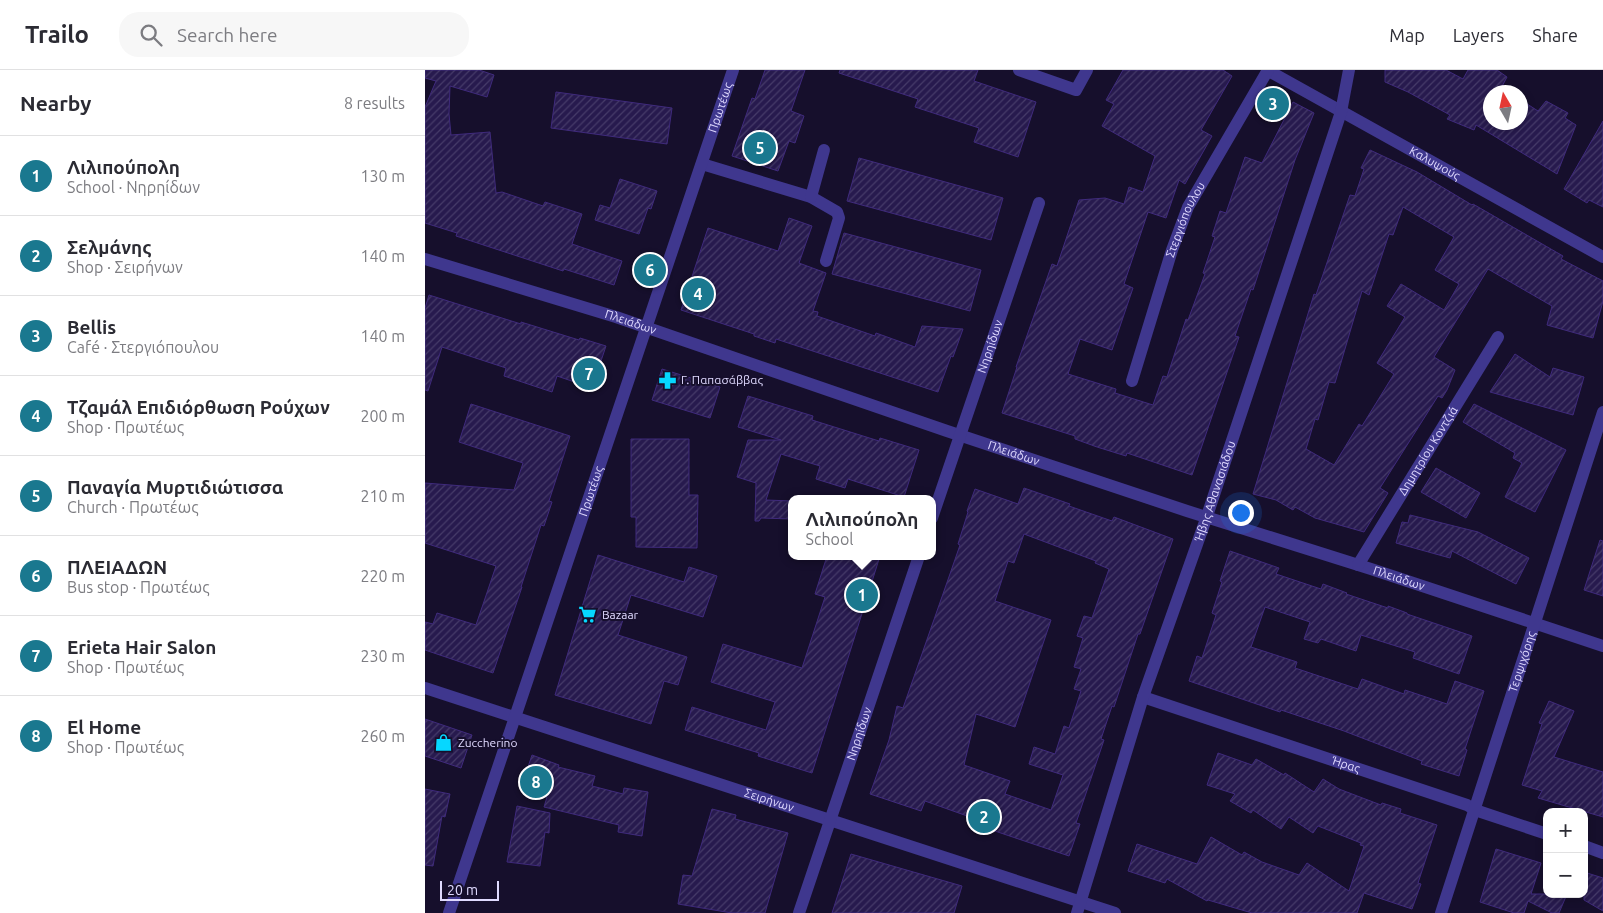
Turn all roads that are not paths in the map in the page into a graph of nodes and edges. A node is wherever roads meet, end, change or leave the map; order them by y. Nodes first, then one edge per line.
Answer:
1 (733, 70) edge
2 (1019, 70) edge
3 (1087, 70) edge
4 (1267, 70) edge
5 (1349, 70) edge
6 (1341, 112) junction
7 (824, 150) dead end
8 (701, 164) junction
9 (811, 196) junction
10 (1039, 203) dead end
11 (1603, 257) edge
12 (425, 259) edge
13 (826, 262) dead end
14 (647, 328) junction
15 (1498, 337) dead end
16 (1132, 381) dead end
17 (1603, 412) edge
18 (960, 435) junction
19 (936, 506) edge
20 (1207, 516) junction
21 (918, 560) edge
22 (1358, 565) junction
23 (1535, 624) junction
24 (1603, 646) edge
25 (425, 688) edge
26 (1143, 697) junction
27 (515, 718) junction
28 (1475, 810) junction
29 (830, 820) junction
30 (1543, 833) edge
31 (1588, 847) edge
32 (1603, 853) edge
33 (1079, 908) edge
34 (449, 913) edge
35 (799, 913) edge
36 (1115, 913) edge
37 (1441, 913) edge

1 - 8 street, Πρωτέως
2 - 3 street
4 - 6 street, Καλυψούς
4 - 16 street, Στεργιόπουλου
5 - 6 street, Ήβης Αθανασιάδου
6 - 11 street, Καλυψούς
6 - 20 street, Ήβης Αθανασιάδου
7 - 9 street
8 - 9 street
8 - 14 street, Πρωτέως
9 - 13 street
10 - 18 street, Νηρηίδων
12 - 14 street, Πλειάδων
14 - 18 street, Πλειάδων
14 - 27 street, Πρωτέως
15 - 22 street, Δημητρίου Κοντζιά
17 - 23 street, Τερψιχόρης
18 - 19 street, Νηρηίδων
18 - 20 street, Πλειάδων
20 - 22 street, Πλειάδων
20 - 26 street, Ήβης Αθανασιάδου
21 - 29 street, Νηρηίδων
22 - 23 street, Πλειάδων
23 - 24 street, Πλειάδων
23 - 28 street, Τερψιχόρης
25 - 27 street, Σειρήνων
26 - 28 street, Ήρας
26 - 33 street, Ήβης Αθανασιάδου
27 - 29 street, Σειρήνων
27 - 34 street, Πρωτέως
28 - 30 street, Ήρας
28 - 37 street, Τερψιχόρης
29 - 33 street, Σειρήνων
29 - 35 street, Νηρηίδων
31 - 32 street
33 - 36 street, Σειρήνων

